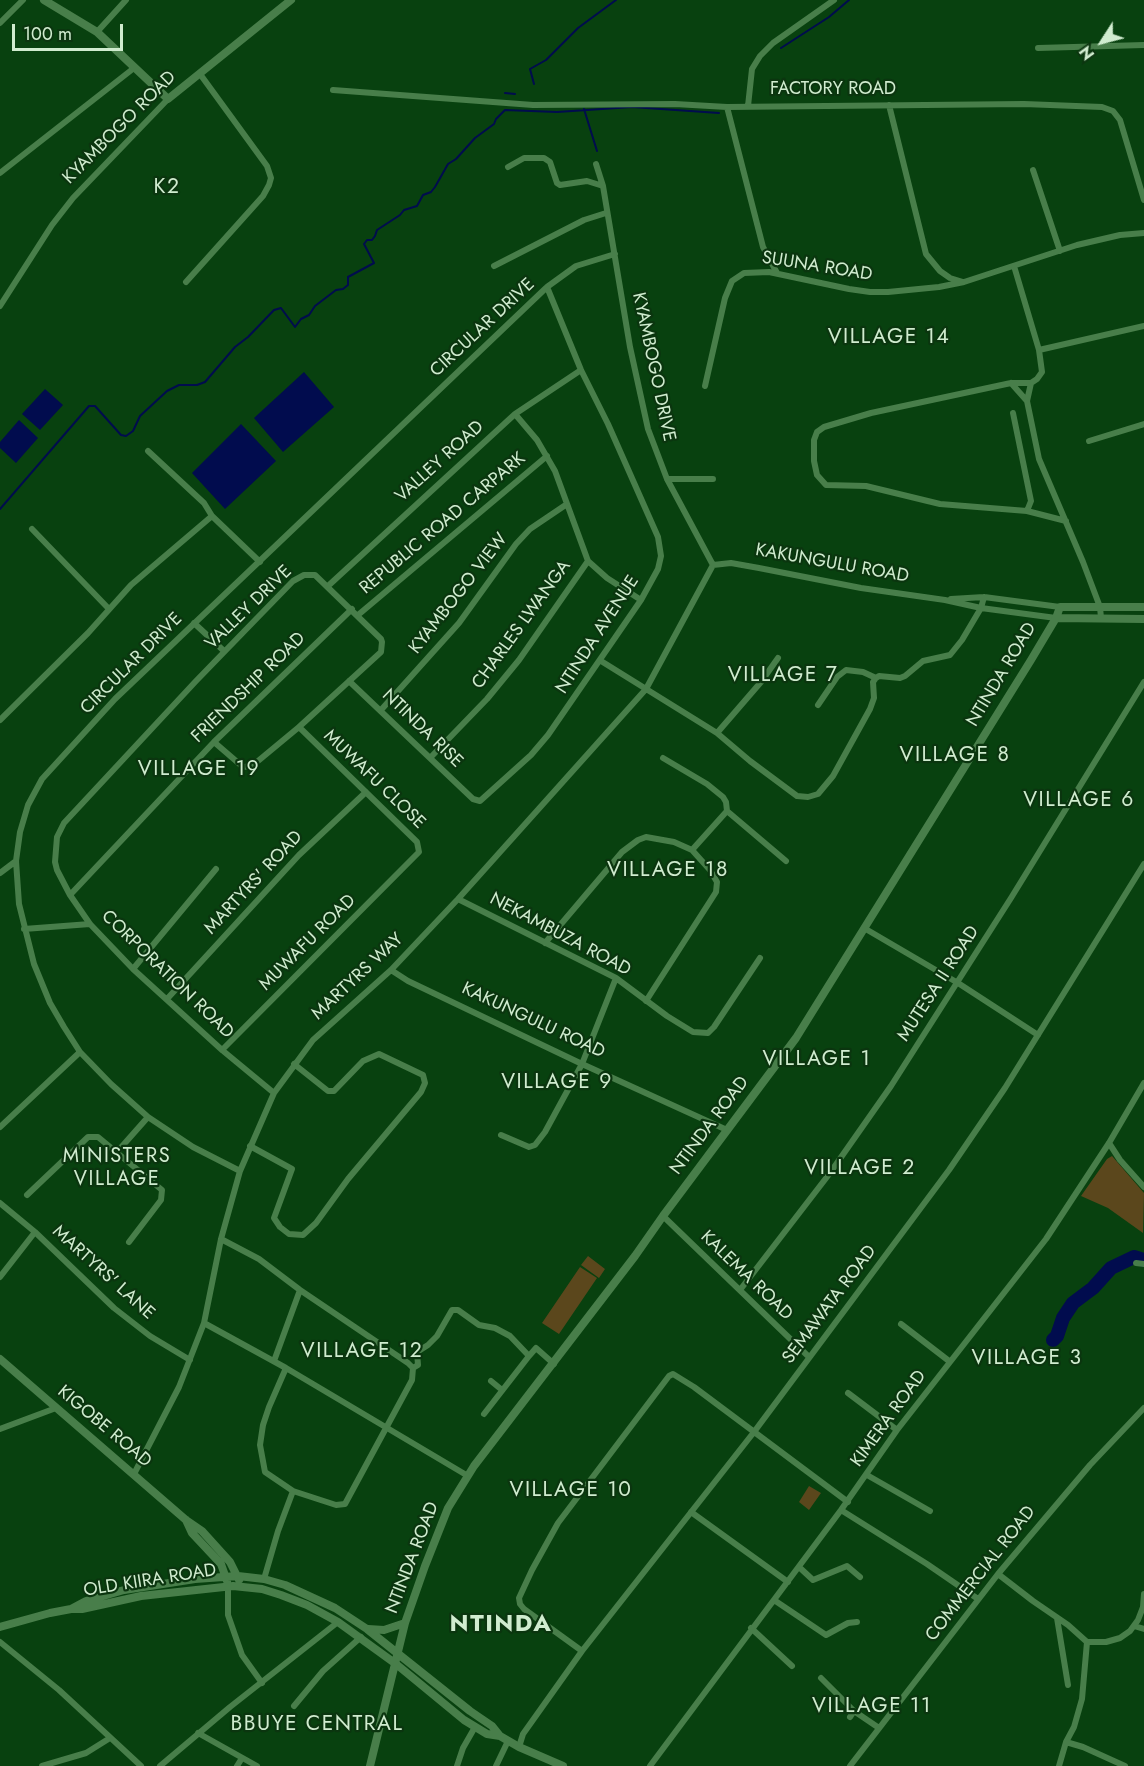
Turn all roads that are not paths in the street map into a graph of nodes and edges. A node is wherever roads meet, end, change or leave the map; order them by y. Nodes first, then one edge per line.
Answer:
1 (23, 0) edge
2 (44, 0) edge
3 (126, 0) edge
4 (291, 0) edge
5 (834, 0) edge
6 (0, 23) edge
7 (97, 32) junction
8 (1144, 45) edge
9 (1038, 48) dead end
10 (134, 68) junction
11 (200, 74) junction
12 (333, 90) dead end
13 (168, 99) junction
14 (889, 105) junction
15 (748, 106) junction
16 (727, 107) junction
17 (596, 164) dead end
18 (508, 167) dead end
19 (1032, 170) dead end
20 (0, 173) edge
21 (603, 186) junction
22 (1144, 200) edge
23 (606, 213) junction
24 (1144, 233) edge
25 (1060, 251) junction
26 (615, 254) junction
27 (494, 266) dead end
28 (1014, 266) junction
29 (777, 273) junction
30 (186, 282) dead end
31 (964, 282) junction
32 (547, 287) junction
33 (0, 306) edge
34 (1144, 326) edge
35 (1039, 350) junction
36 (581, 370) junction
37 (1011, 383) junction
38 (1031, 384) junction
39 (705, 386) dead end
40 (1026, 401) junction
41 (1013, 413) dead end
42 (515, 414) junction
43 (1144, 424) edge
44 (1089, 441) dead end
45 (148, 451) dead end
46 (547, 456) junction
47 (667, 479) junction
48 (713, 479) dead end
49 (567, 504) junction
50 (1027, 511) junction
51 (212, 516) junction
52 (1066, 520) junction
53 (32, 529) dead end
54 (588, 561) junction
55 (260, 562) junction
56 (713, 565) junction
57 (327, 586) junction
58 (984, 597) junction
59 (641, 600) junction
60 (945, 600) junction
61 (1060, 607) junction
62 (1100, 607) junction
63 (981, 608) junction
64 (1144, 608) edge
65 (110, 609) junction
66 (352, 609) junction
67 (358, 615) junction
68 (1056, 618) junction
69 (1101, 618) junction
70 (1144, 619) edge
71 (194, 623) junction
72 (224, 651) junction
73 (778, 658) dead end
74 (601, 662) junction
75 (876, 678) junction
76 (349, 681) junction
77 (1144, 682) edge
78 (646, 689) junction
79 (818, 705) dead end
80 (381, 710) junction
81 (0, 720) edge
82 (299, 727) junction
83 (717, 733) junction
84 (214, 742) junction
85 (430, 758) junction
86 (663, 758) dead end
87 (366, 792) junction
88 (473, 799) joint
89 (727, 811) junction
90 (59, 830) joint
91 (692, 850) junction
92 (416, 857) joint
93 (16, 861) junction
94 (786, 861) dead end
95 (1144, 864) edge
96 (216, 869) dead end
97 (0, 873) edge
98 (69, 895) junction
99 (458, 899) junction
100 (90, 924) junction
101 (864, 928) junction
102 (24, 929) junction
103 (545, 943) junction
104 (760, 958) dead end
105 (133, 969) junction
106 (391, 970) junction
107 (616, 978) junction
108 (958, 983) junction
109 (167, 999) junction
110 (646, 1001) junction
111 (1038, 1035) junction
112 (222, 1050) junction
113 (80, 1052) junction
114 (294, 1064) junction
115 (582, 1064) junction
116 (1144, 1083) edge
117 (274, 1093) junction
118 (0, 1113) edge
119 (148, 1117) junction
120 (7, 1121) junction
121 (0, 1126) edge
122 (727, 1130) junction
123 (501, 1135) dead end
124 (1109, 1143) junction
125 (250, 1146) junction
126 (117, 1152) junction
127 (240, 1171) junction
128 (1144, 1187) edge
129 (27, 1195) dead end
130 (0, 1203) edge
131 (663, 1216) junction
132 (35, 1232) junction
133 (221, 1239) junction
134 (129, 1242) dead end
135 (1136, 1263) dead end
136 (1144, 1264) edge
137 (0, 1277) edge
138 (300, 1290) junction
139 (740, 1290) junction
140 (204, 1323) junction
141 (901, 1324) dead end
142 (529, 1356) junction
143 (809, 1357) junction
144 (0, 1359) edge
145 (190, 1360) junction
146 (274, 1361) junction
147 (949, 1361) junction
148 (554, 1364) junction
149 (286, 1368) junction
150 (413, 1368) junction
151 (491, 1381) dead end
152 (502, 1390) junction
153 (849, 1393) dead end
154 (56, 1408) junction
155 (1144, 1408) edge
156 (484, 1414) dead end
157 (386, 1427) junction
158 (0, 1429) edge
159 (897, 1430) junction
160 (754, 1432) junction
161 (134, 1474) junction
162 (867, 1475) junction
163 (468, 1476) junction
164 (293, 1491) junction
165 (848, 1502) junction
166 (841, 1510) junction
167 (930, 1511) dead end
168 (691, 1512) junction
169 (186, 1520) junction
170 (799, 1567) junction
171 (998, 1574) junction
172 (238, 1576) junction
173 (860, 1577) dead end
174 (264, 1579) junction
175 (788, 1582) junction
176 (232, 1584) junction
177 (1144, 1594) edge
178 (978, 1599) junction
179 (774, 1600) junction
180 (1057, 1618) junction
181 (338, 1622) junction
182 (857, 1622) dead end
183 (405, 1623) junction
184 (1134, 1626) junction
185 (0, 1627) edge
186 (751, 1628) junction
187 (367, 1629) junction
188 (1144, 1629) edge
189 (361, 1637) junction
190 (0, 1642) edge
191 (1087, 1642) junction
192 (582, 1651) junction
193 (398, 1653) junction
194 (396, 1664) junction
195 (792, 1666) dead end
196 (821, 1678) dead end
197 (262, 1683) junction
198 (1068, 1685) dead end
199 (294, 1706) dead end
200 (854, 1711) junction
201 (850, 1717) dead end
202 (475, 1727) junction
203 (879, 1728) junction
204 (198, 1733) junction
205 (110, 1738) junction
206 (504, 1738) junction
207 (1066, 1742) junction
208 (519, 1747) junction
209 (242, 1758) junction
210 (42, 1766) edge
211 (141, 1766) edge
212 (160, 1766) edge
213 (237, 1766) edge
214 (257, 1766) edge
215 (370, 1766) edge
216 (457, 1766) edge
217 (496, 1766) edge
218 (563, 1766) edge
219 (650, 1766) edge
220 (850, 1766) edge
221 (1059, 1766) edge
222 (1125, 1766) edge

1 - 6 street
2 - 7 main road
3 - 7 street
4 - 11 main road, KYAMBOGO ROAD
5 - 15 street
7 - 10 main road
8 - 9 street
10 - 13 main road
10 - 20 street
11 - 13 main road, KYAMBOGO ROAD
11 - 30 street
12 - 16 street, FACTORY ROAD
13 - 33 street, KYAMBOGO ROAD
14 - 15 street, FACTORY ROAD
14 - 22 street, FACTORY ROAD
14 - 31 street
15 - 16 street, FACTORY ROAD
16 - 29 street
17 - 21 street, KYAMBOGO DRIVE
18 - 21 street
19 - 25 street
21 - 23 street, KYAMBOGO DRIVE
23 - 26 street, KYAMBOGO DRIVE
23 - 27 street
24 - 25 street, SUUNA ROAD
25 - 28 street, SUUNA ROAD
26 - 32 street, CIRCULAR DRIVE
26 - 47 street, KYAMBOGO DRIVE
28 - 31 street, SUUNA ROAD
28 - 35 street
29 - 31 street, SUUNA ROAD
29 - 39 street, SUUNA ROAD
32 - 36 street, NTINDA AVENUE
32 - 55 street, CIRCULAR DRIVE
34 - 35 street
35 - 38 street
36 - 42 street, VALLEY ROAD
36 - 59 street, NTINDA AVENUE
37 - 38 street
37 - 40 street
37 - 50 street
38 - 40 street
40 - 52 street
41 - 50 street
42 - 46 street
42 - 57 street, VALLEY ROAD
43 - 44 street
45 - 51 street
46 - 49 street
46 - 67 street, REPUBLIC ROAD CARPARK
47 - 48 street
47 - 56 street, KYAMBOGO DRIVE
49 - 54 street
49 - 80 street, KYAMBOGO VIEW
50 - 52 street
51 - 55 street
51 - 65 street
52 - 62 street
53 - 65 street
54 - 59 street
54 - 85 street, CHARLES LWANGA
55 - 71 street, CIRCULAR DRIVE
56 - 60 street, KAKUNGULU ROAD
56 - 78 street, MARTYRS WAY
57 - 66 street, VALLEY DRIVE
57 - 72 street, VALLEY DRIVE
58 - 60 street, KAKUNGULU ROAD
58 - 61 street, KAKUNGULU ROAD
58 - 63 street
59 - 74 street, NTINDA AVENUE
60 - 63 street, KAKUNGULU ROAD
61 - 62 main road, KAKUNGULU ROAD
61 - 68 main road, NTINDA ROAD
62 - 64 main road, KAKUNGULU ROAD
62 - 69 street
63 - 68 street, KAKUNGULU ROAD
63 - 75 street
65 - 81 street
66 - 67 street, VALLEY DRIVE
66 - 84 street, FRIENDSHIP ROAD
67 - 76 street, VALLEY DRIVE
68 - 69 main road, KAKUNGULU ROAD
68 - 101 main road, NTINDA ROAD
69 - 70 main road, KAKUNGULU ROAD
71 - 72 street
71 - 93 street, CIRCULAR DRIVE
72 - 90 street, VALLEY DRIVE
73 - 83 street
74 - 78 street
74 - 88 street, NTINDA AVENUE
75 - 79 street
75 - 83 street
76 - 80 street, NTINDA RISE
76 - 82 street, VALLEY DRIVE
77 - 108 street, MUTESA II ROAD
78 - 83 street
78 - 99 street, MARTYRS WAY
80 - 85 street, NTINDA RISE
82 - 84 street, VALLEY DRIVE
82 - 87 street, MUWAFU CLOSE
84 - 98 street, FRIENDSHIP ROAD
85 - 88 street, NTINDA RISE
86 - 89 street
87 - 92 street, MUWAFU CLOSE
87 - 109 street, MARTYRS' ROAD
89 - 91 street
89 - 94 street
90 - 98 street, CORPORATION ROAD
91 - 103 street
91 - 110 street
92 - 112 street, MUWAFU ROAD
93 - 97 street
93 - 102 street, CIRCULAR DRIVE
95 - 111 street, SEMAWATA ROAD
96 - 105 street
98 - 100 street, CORPORATION ROAD
99 - 103 street, NEKAMBUZA ROAD
99 - 106 street, MARTYRS WAY
100 - 102 street
100 - 105 street, CORPORATION ROAD
101 - 108 street
101 - 122 main road, NTINDA ROAD
102 - 113 street, CIRCULAR DRIVE
103 - 107 street, NEKAMBUZA ROAD
104 - 110 street, NEKAMBUZA ROAD
105 - 109 street, CORPORATION ROAD
106 - 114 street, MARTYRS WAY
106 - 115 street, KAKUNGULU ROAD
107 - 110 street, NEKAMBUZA ROAD
107 - 115 street
108 - 111 street
108 - 139 street, MUTESA II ROAD
109 - 112 street, CORPORATION ROAD
111 - 143 street, SEMAWATA ROAD
112 - 117 street, CORPORATION ROAD
113 - 119 street, CIRCULAR DRIVE
113 - 120 street
114 - 117 street, MARTYRS WAY
114 - 125 street
115 - 122 street, KAKUNGULU ROAD
115 - 123 street
116 - 124 street, KIMERA ROAD
117 - 125 street, MARTYRS WAY
118 - 120 street
119 - 126 street
119 - 127 street, CIRCULAR DRIVE
120 - 121 street
122 - 131 main road, NTINDA ROAD
124 - 128 street
124 - 147 street, KIMERA ROAD
125 - 127 street, MARTYRS WAY
126 - 129 street
126 - 134 street
127 - 133 street, MARTYRS WAY
130 - 132 street, MARTYRS' LANE
131 - 139 street, KALEMA ROAD
131 - 148 main road, NTINDA ROAD
132 - 137 street
132 - 145 street, MARTYRS' LANE
133 - 138 street
133 - 140 street, MARTYRS WAY
135 - 136 street
138 - 146 street
138 - 150 street
139 - 143 street, KALEMA ROAD
140 - 145 street, MARTYRS WAY
140 - 146 street
141 - 147 street
142 - 148 street
142 - 150 street
142 - 152 street
143 - 160 street, SEMAWATA ROAD
144 - 154 main road, KIGOBE ROAD
145 - 161 street, MARTYRS WAY
146 - 149 street
147 - 159 street, KIMERA ROAD
148 - 163 main road, NTINDA ROAD
149 - 157 street
149 - 164 street
150 - 157 street
151 - 152 street
152 - 156 street
153 - 159 street
154 - 158 street
154 - 161 main road, KIGOBE ROAD
155 - 171 street, COMMERCIAL ROAD
157 - 163 street
157 - 164 street
159 - 162 street, KIMERA ROAD
160 - 165 street
160 - 168 street, SEMAWATA ROAD
160 - 192 street
161 - 169 main road, KIGOBE ROAD
162 - 165 street, KIMERA ROAD
162 - 167 street
163 - 183 main road, NTINDA ROAD
164 - 174 street
165 - 166 street, KIMERA ROAD
166 - 170 street, KIMERA ROAD
166 - 178 street
168 - 175 street
168 - 192 street, SEMAWATA ROAD
169 - 172 main road, KIGOBE ROAD
169 - 176 main road, KIGOBE ROAD
170 - 173 street
170 - 175 street, KIMERA ROAD
171 - 178 street, COMMERCIAL ROAD
171 - 180 street
172 - 174 main road
172 - 176 main road, KIGOBE ROAD
174 - 187 main road
175 - 179 street, KIMERA ROAD
176 - 181 main road, OLD KIIRA ROAD
176 - 185 main road, OLD KIIRA ROAD
176 - 197 street
177 - 184 street
178 - 203 street, COMMERCIAL ROAD
179 - 182 street
179 - 186 street, KIMERA ROAD
180 - 191 street
180 - 198 street
181 - 189 main road, OLD KIIRA ROAD
181 - 197 street
183 - 187 main road
183 - 193 main road, NTINDA ROAD
184 - 188 street
184 - 191 street
186 - 195 street
186 - 219 street, KIMERA ROAD
187 - 193 main road
189 - 194 main road, OLD KIIRA ROAD
189 - 199 street
190 - 205 street
191 - 207 street
192 - 208 street, SEMAWATA ROAD
193 - 194 main road, NTINDA ROAD
193 - 206 main road
194 - 202 main road, OLD KIIRA ROAD
194 - 215 main road, NTINDA ROAD
196 - 200 street
197 - 204 street
200 - 201 street
200 - 203 street
202 - 206 main road, OLD KIIRA ROAD
202 - 216 street
203 - 220 street, COMMERCIAL ROAD
204 - 209 street
204 - 212 street
205 - 210 street
205 - 211 street
206 - 208 main road
206 - 217 street
207 - 221 street
207 - 222 street
208 - 218 main road
209 - 213 street
209 - 214 street

